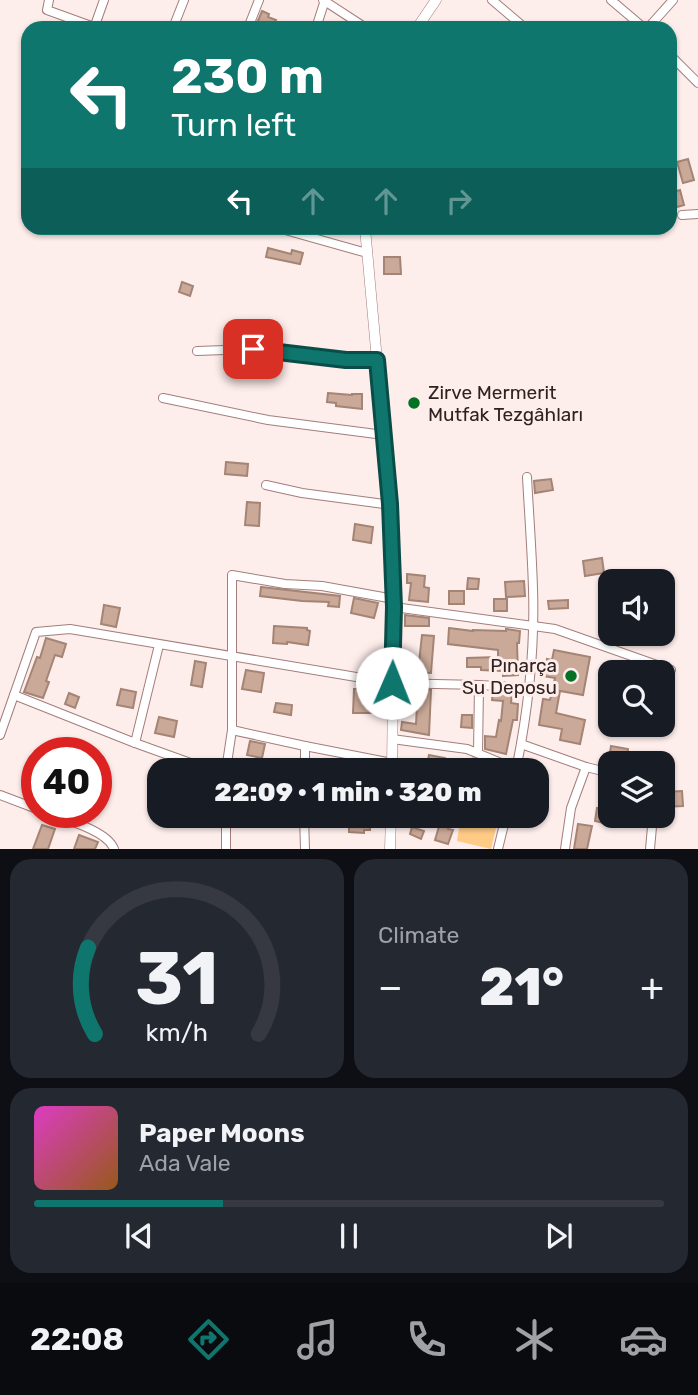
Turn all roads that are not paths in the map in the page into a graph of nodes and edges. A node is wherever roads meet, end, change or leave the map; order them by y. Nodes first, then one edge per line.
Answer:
1 (49, 0) edge
2 (104, 0) edge
3 (184, 0) edge
4 (259, 0) edge
5 (324, 0) edge
6 (492, 0) edge
7 (611, 0) edge
8 (673, 0) edge
9 (432, 1) edge
10 (76, 21) edge
11 (96, 21) edge
12 (176, 21) edge
13 (251, 21) edge
14 (318, 21) edge
15 (356, 21) edge
16 (423, 21) edge
17 (517, 21) edge
18 (637, 21) edge
19 (653, 21) edge
20 (677, 62) edge
21 (698, 83) edge
22 (698, 214) edge
23 (682, 215) dead end
24 (303, 235) edge
25 (366, 235) edge
26 (367, 253) junction
27 (197, 351) dead end
28 (377, 360) junction
29 (163, 398) dead end
30 (384, 435) junction
31 (527, 477) dead end
32 (266, 485) dead end
33 (390, 504) junction
34 (394, 603) junction
35 (533, 626) junction
36 (159, 645) junction
37 (231, 655) junction
38 (643, 660) edge
39 (392, 683) junction
40 (479, 685) junction
41 (529, 688) junction
42 (13, 695) junction
43 (232, 730) junction
44 (0, 735) edge
45 (392, 739) junction
46 (135, 743) junction
47 (521, 744) junction
48 (305, 746) junction
49 (478, 754) junction
50 (177, 758) edge
51 (228, 758) edge
52 (305, 758) edge
53 (357, 758) edge
54 (392, 758) edge
55 (488, 758) edge
56 (518, 758) edge
57 (586, 767) junction
58 (598, 770) edge
59 (0, 795) edge
60 (21, 803) edge
61 (86, 828) edge
62 (226, 828) edge
63 (304, 828) edge
64 (391, 828) edge
65 (503, 828) edge
66 (652, 828) edge
67 (114, 849) edge
68 (226, 849) edge
69 (305, 849) edge
70 (390, 849) edge
71 (498, 849) edge
72 (565, 849) edge
73 (650, 849) edge

1 - 10 street
2 - 11 street
3 - 12 street
4 - 13 street
5 - 14 street
5 - 15 street
6 - 17 street
7 - 18 street
8 - 19 street
9 - 16 street
20 - 21 street
22 - 23 street
24 - 26 street
25 - 26 street
26 - 28 street
27 - 28 street
28 - 30 street
29 - 30 street
30 - 33 street
31 - 35 street
32 - 33 street
33 - 34 street
34 - 35 street
34 - 37 street
34 - 39 street
35 - 38 street
35 - 41 street
36 - 37 street
36 - 42 street
36 - 46 street
37 - 39 street
37 - 43 street
39 - 40 street
39 - 45 street
40 - 41 street
40 - 49 street
41 - 47 street
42 - 44 street
42 - 46 street
43 - 48 street
43 - 51 street
45 - 49 street
45 - 54 street
46 - 50 street
47 - 56 street
47 - 57 street
48 - 52 street
48 - 53 street
49 - 55 street
57 - 58 street
57 - 72 street
59 - 60 street
61 - 67 street
62 - 68 street
63 - 69 street
64 - 70 street
65 - 71 street
66 - 73 street

